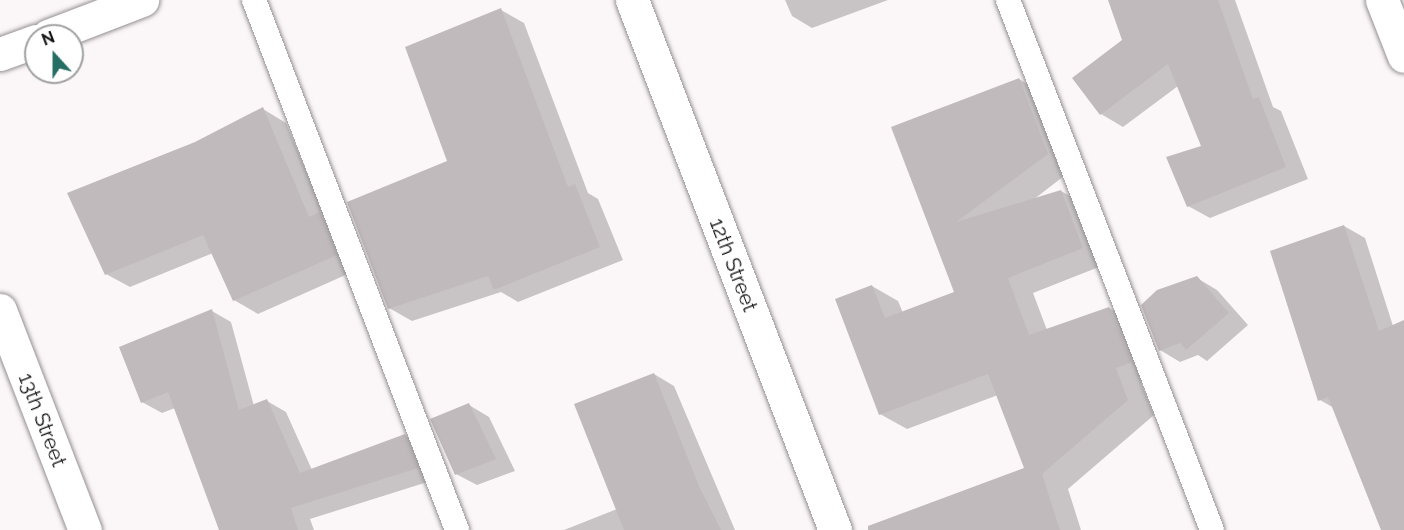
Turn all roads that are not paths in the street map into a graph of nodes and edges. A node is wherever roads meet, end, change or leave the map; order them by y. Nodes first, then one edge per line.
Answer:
1 (142, 0) edge
2 (254, 0) edge
3 (632, 0) edge
4 (1008, 0) edge
5 (1382, 0) edge
6 (79, 24) edge
7 (24, 45) edge
8 (0, 54) edge
9 (1404, 56) edge
10 (0, 310) edge
11 (85, 530) edge
12 (457, 530) edge
13 (835, 530) edge
14 (1212, 530) edge

1 - 6 street
2 - 12 lane
3 - 13 street, 12th Street
4 - 14 lane
5 - 9 street
7 - 8 street
10 - 11 street, 13th Street

